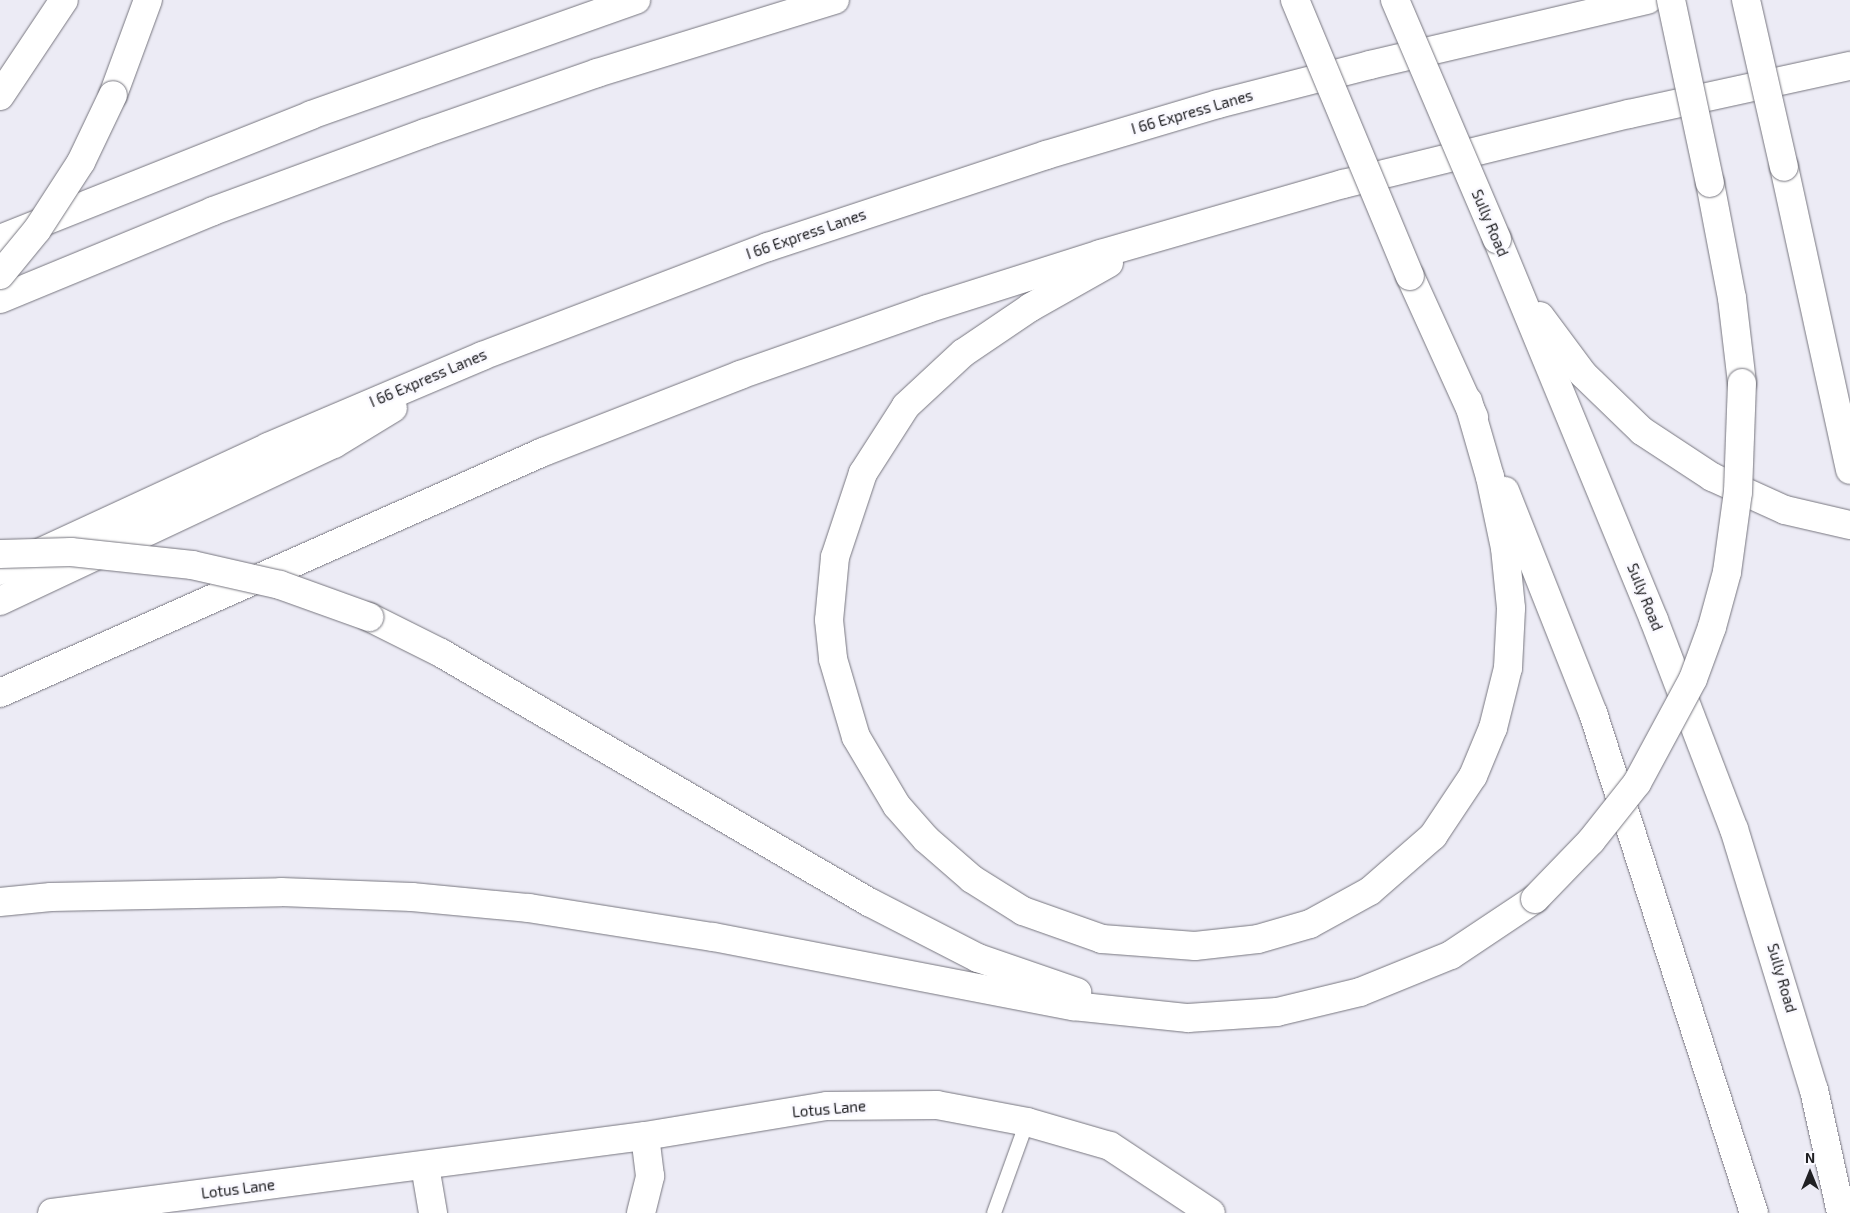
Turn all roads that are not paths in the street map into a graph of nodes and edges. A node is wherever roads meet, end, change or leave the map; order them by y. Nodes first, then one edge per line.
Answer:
1 (64, 0) edge
2 (148, 0) edge
3 (636, 0) edge
4 (835, 0) edge
5 (1295, 0) edge
6 (1395, 0) edge
7 (1648, 0) edge
8 (1671, 0) edge
9 (1746, 0) edge
10 (1850, 66) edge
11 (0, 96) edge
12 (1191, 226) junction
13 (1497, 239) junction
14 (0, 240) edge
15 (0, 275) edge
16 (0, 299) edge
17 (482, 356) junction
18 (1468, 402) junction
19 (1850, 470) edge
20 (1850, 525) edge
21 (0, 554) edge
22 (0, 570) edge
23 (0, 601) edge
24 (0, 693) edge
25 (0, 902) edge
26 (1188, 1018) junction
27 (1027, 1122) junction
28 (645, 1136) junction
29 (425, 1166) junction
30 (52, 1213) edge
31 (433, 1213) edge
32 (641, 1213) edge
33 (994, 1213) edge
34 (1211, 1213) edge
35 (1754, 1213) edge
36 (1841, 1213) edge

1 - 11 main road
2 - 15 main road, bridge
3 - 14 main road
4 - 16 main road
5 - 18 main road, bridge
6 - 13 main road, Sully Road, bridge
7 - 17 main road, I 66 Express Lanes
8 - 26 main road, bridge
9 - 19 main road, bridge
10 - 12 main road
12 - 18 main road
12 - 24 main road
13 - 20 main road
13 - 36 main road, Sully Road
17 - 22 main road, I 66 Express Lanes
17 - 23 main road
18 - 35 main road
21 - 26 main road, bridge
25 - 26 main road
27 - 28 main road, Lotus Lane
27 - 33 lane
27 - 34 main road, Lotus Lane
28 - 29 main road, Lotus Lane
28 - 32 main road
29 - 30 main road, Lotus Lane
29 - 31 main road

